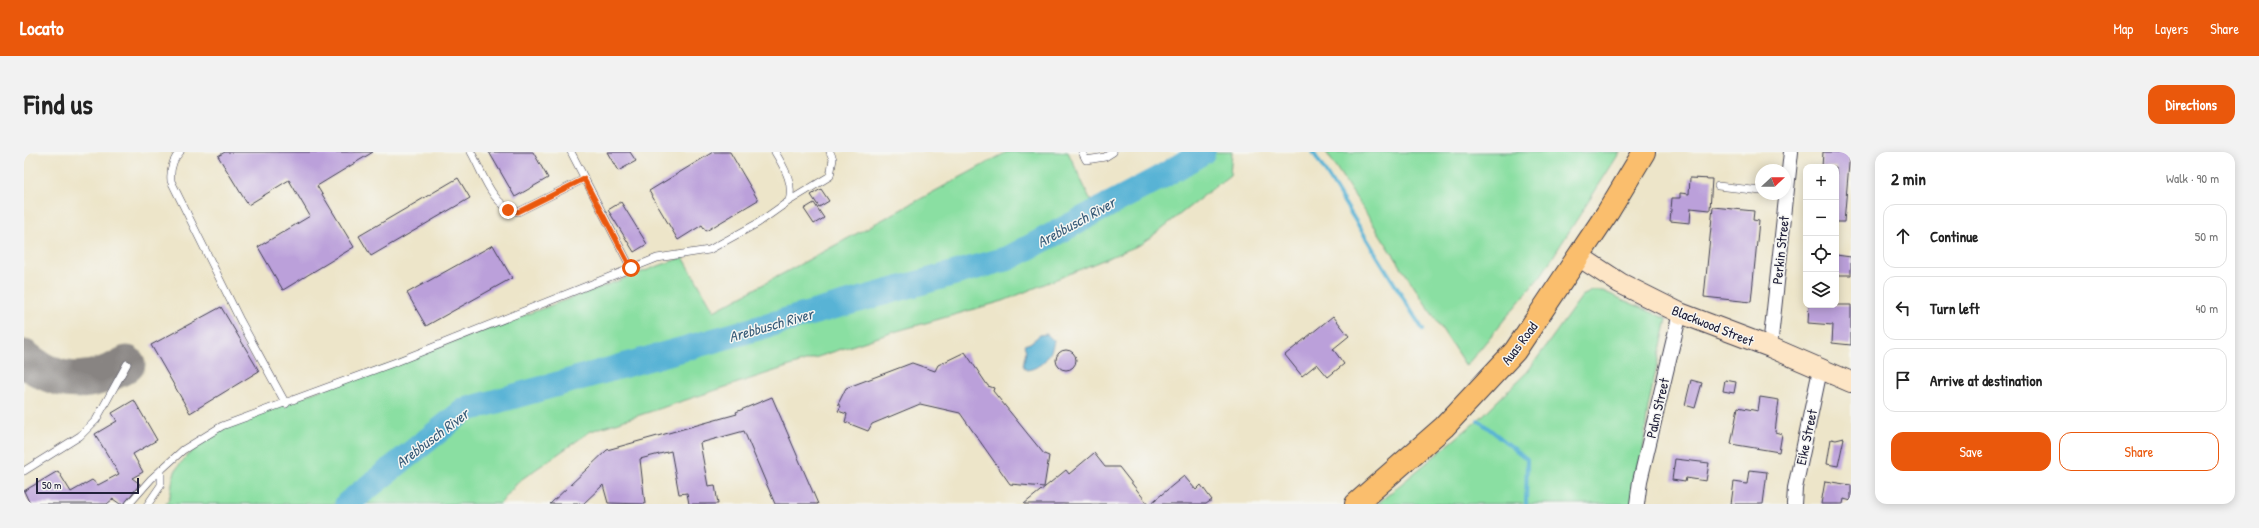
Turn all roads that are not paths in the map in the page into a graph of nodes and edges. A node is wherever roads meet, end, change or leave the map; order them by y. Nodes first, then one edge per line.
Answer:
1 (180, 152) edge
2 (471, 152) edge
3 (571, 152) edge
4 (775, 152) edge
5 (830, 152) edge
6 (1082, 152) edge
7 (1113, 152) edge
8 (1644, 152) edge
9 (1791, 152) edge
10 (1789, 164) edge
11 (584, 179) junction
12 (1718, 186) dead end
13 (1755, 190) edge
14 (1784, 200) edge
15 (789, 201) junction
16 (1580, 256) junction
17 (631, 268) junction
18 (1680, 313) junction
19 (1770, 347) junction
20 (127, 364) dead end
21 (1820, 370) junction
22 (1851, 382) edge
23 (286, 404) junction
24 (161, 470) junction
25 (24, 471) edge
26 (129, 504) edge
27 (148, 504) edge
28 (1356, 504) edge
29 (1637, 504) edge
30 (1794, 504) edge

1 - 23 lane
2 - 11 lane
3 - 11 lane
4 - 15 lane
5 - 15 lane
6 - 7 lane
8 - 16 main road, Auas Road
9 - 10 street, Perkin Street
11 - 17 lane
12 - 13 lane
14 - 19 street, Perkin Street
15 - 17 lane
16 - 18 street, Blackwood Street
16 - 28 main road, Auas Road
17 - 23 lane
18 - 19 street, Blackwood Street
18 - 29 street, Palm Street
19 - 21 street, Blackwood Street
20 - 25 lane
21 - 22 street, Blackwood Street
21 - 30 street, Eike Street
23 - 24 lane
24 - 26 lane
24 - 27 lane

